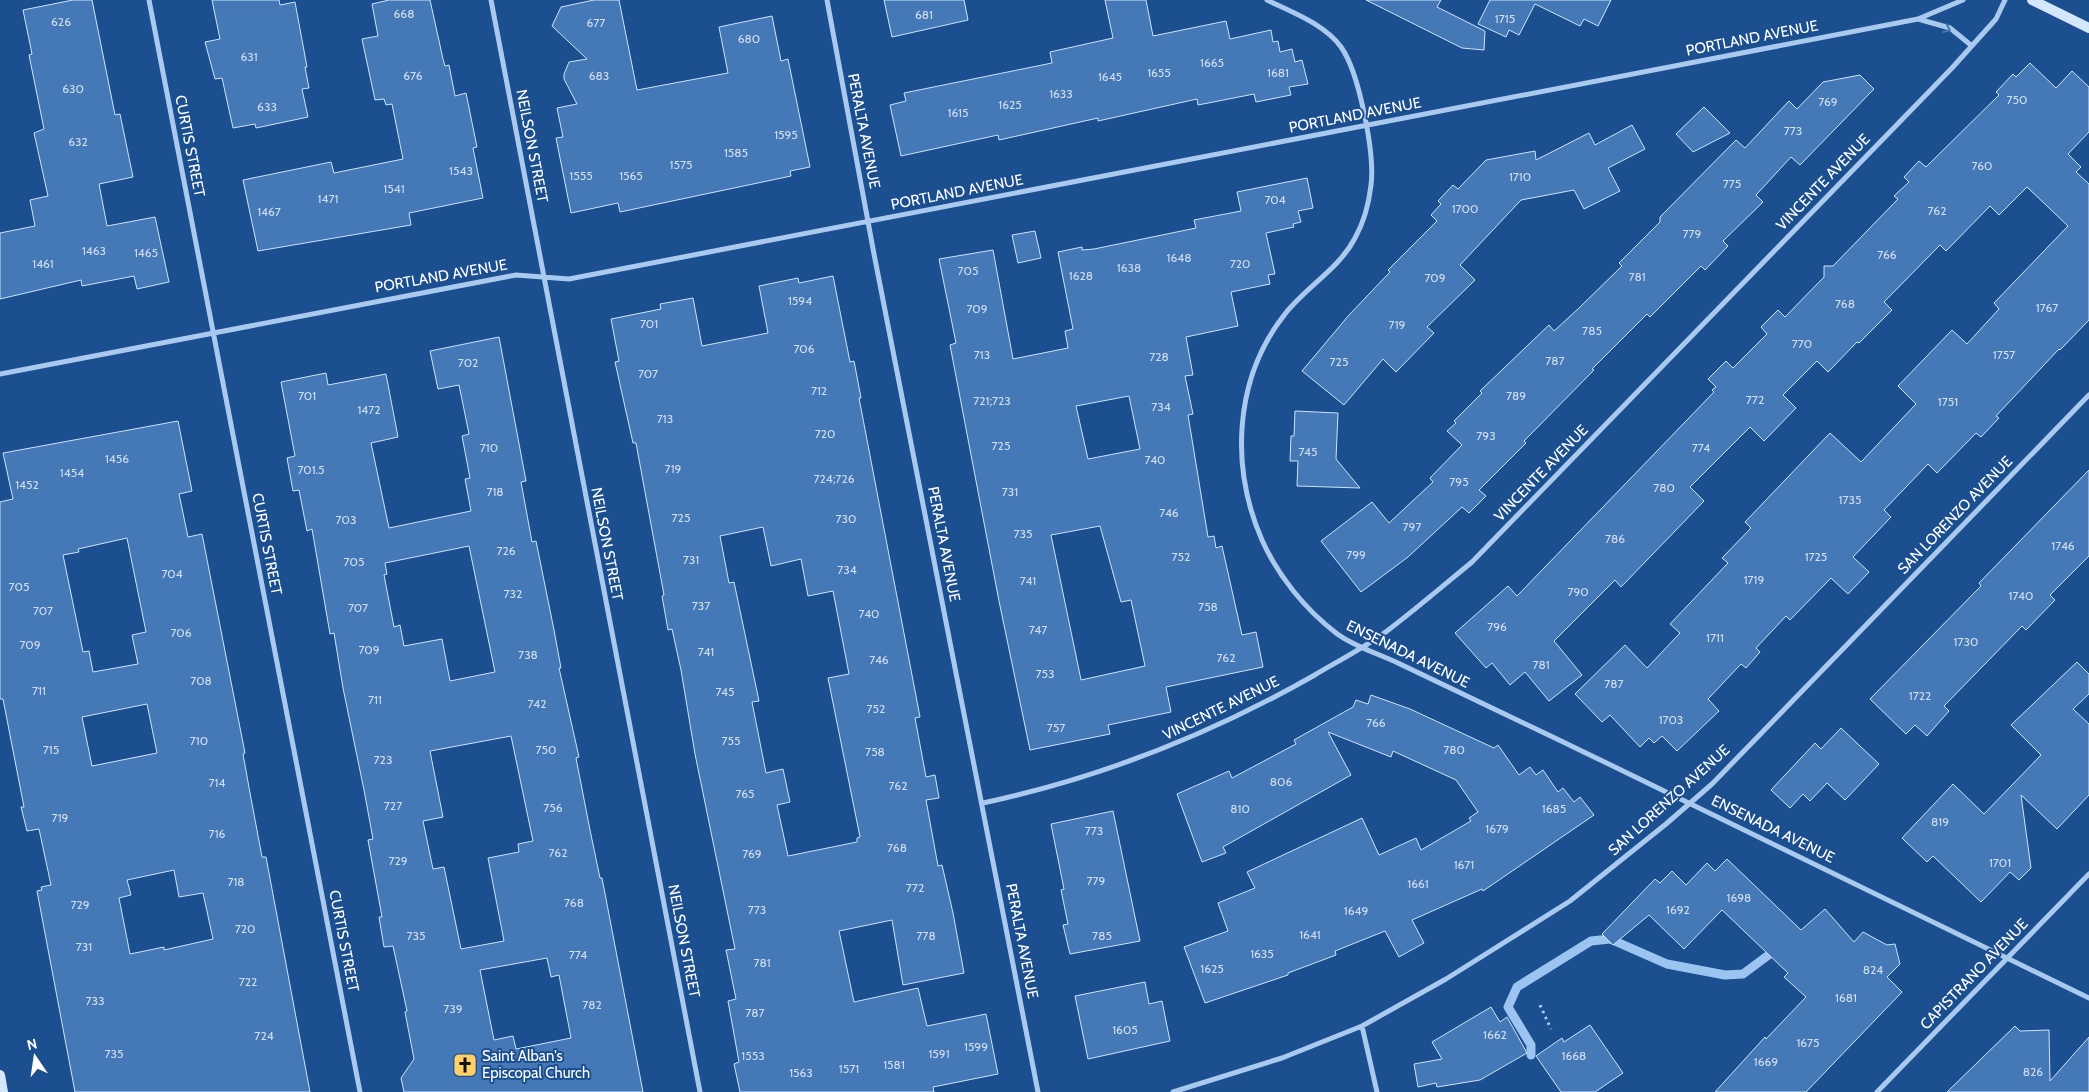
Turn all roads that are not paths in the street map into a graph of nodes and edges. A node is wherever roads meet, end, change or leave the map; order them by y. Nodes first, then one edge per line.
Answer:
1 (149, 0) edge
2 (491, 0) edge
3 (826, 0) edge
4 (1267, 0) edge
5 (1963, 0) edge
6 (2005, 0) edge
7 (2032, 0) edge
8 (1918, 19) junction
9 (2089, 28) edge
10 (1972, 46) junction
11 (1365, 126) junction
12 (868, 222) junction
13 (544, 277) junction
14 (214, 332) junction
15 (0, 374) edge
16 (2089, 395) edge
17 (1362, 647) junction
18 (1690, 802) junction
19 (983, 803) junction
20 (2089, 874) edge
21 (2007, 958) junction
22 (2089, 998) edge
23 (1362, 1026) junction
24 (0, 1075) edge
25 (3, 1092) edge
26 (360, 1092) edge
27 (700, 1092) edge
28 (1038, 1092) edge
29 (1173, 1092) edge
30 (1377, 1092) edge
31 (1877, 1092) edge

1 - 14 street, CURTIS STREET
2 - 13 street, NEILSON STREET
3 - 12 street, PERALTA AVENUE
4 - 11 street, ENSENADA AVENUE
5 - 8 street, PORTLAND AVENUE
6 - 10 street, VINCENTE AVENUE
7 - 9 street
8 -> 10 street, PORTLAND AVENUE
8 - 11 street, PORTLAND AVENUE
10 - 17 street, VINCENTE AVENUE
11 - 12 street, PORTLAND AVENUE
11 - 17 street, ENSENADA AVENUE
12 - 13 street, PORTLAND AVENUE
12 - 19 street, PERALTA AVENUE
13 - 14 street, PORTLAND AVENUE
13 - 27 street, NEILSON STREET
14 - 15 street, PORTLAND AVENUE
14 - 26 street, CURTIS STREET
16 - 18 street, SAN LORENZO AVENUE
17 - 18 street, ENSENADA AVENUE
17 - 19 street, VINCENTE AVENUE
18 - 21 street, ENSENADA AVENUE
18 - 23 street, SAN LORENZO AVENUE
19 - 28 street, PERALTA AVENUE
20 - 21 street, CAPISTRANO AVENUE
21 - 22 street, ENSENADA AVENUE
21 - 31 street, CAPISTRANO AVENUE
23 - 29 street, SAN LORENZO AVENUE
23 - 30 street
24 - 25 street

